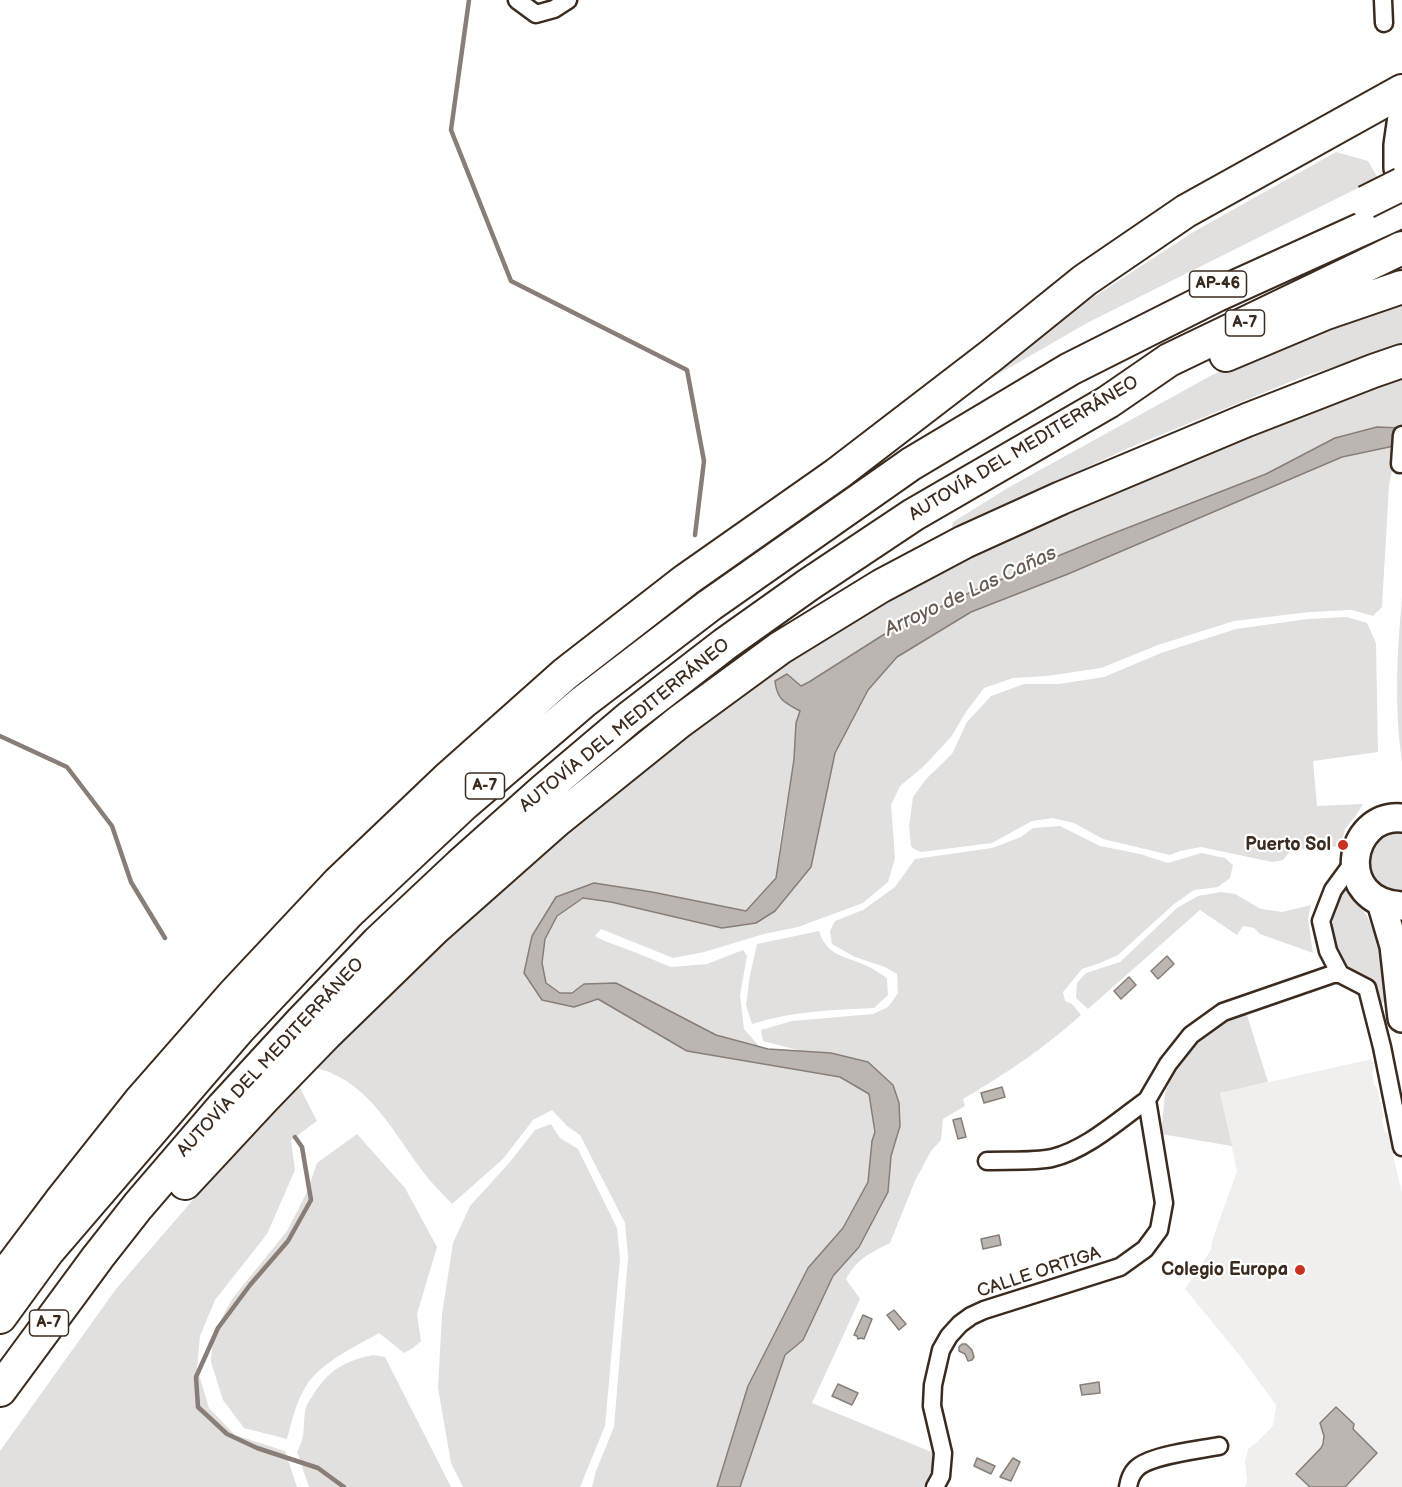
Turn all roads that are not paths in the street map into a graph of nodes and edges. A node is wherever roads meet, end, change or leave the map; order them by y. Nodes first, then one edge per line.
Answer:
1 (517, 0) edge
2 (568, 0) edge
3 (1383, 0) edge
4 (1384, 23) dead end
5 (1402, 91) edge
6 (1402, 117) edge
7 (1400, 176) edge
8 (1381, 212) edge
9 (1394, 251) edge
10 (1402, 287) edge
11 (1402, 361) edge
12 (1070, 369) joint
13 (1108, 402) junction
14 (1402, 435) edge
15 (1400, 464) dead end
16 (1402, 818) edge
17 (1355, 860) junction
18 (1392, 904) edge
19 (1340, 974) junction
20 (1402, 1018) edge
21 (1147, 1100) junction
22 (1402, 1147) edge
23 (987, 1161) dead end
24 (98, 1257) junction
25 (0, 1282) edge
26 (0, 1317) edge
27 (0, 1390) edge
28 (1219, 1446) dead end
29 (935, 1487) edge
30 (1128, 1487) edge

1 - 2 street
3 - 4 street
5 - 25 highway
6 - 7 main road
7 - 8 highway, AP-46, bridge
8 - 12 highway, AP-46
9 - 13 highway, AUTOVÍA DEL MEDITERRÁNEO / A-7
10 - 13 highway
11 - 24 highway
12 - 26 highway, A-7
13 - 24 highway, AUTOVÍA DEL MEDITERRÁNEO / A-7
14 - 15 street
16 - 17 main road
17 - 18 main road
17 - 19 street
18 - 20 main road
19 - 21 street
19 - 22 street
21 - 23 street
21 - 29 street, CALLE ORTIGA
24 - 27 highway, AUTOVÍA DEL MEDITERRÁNEO / A-7
28 - 30 street

